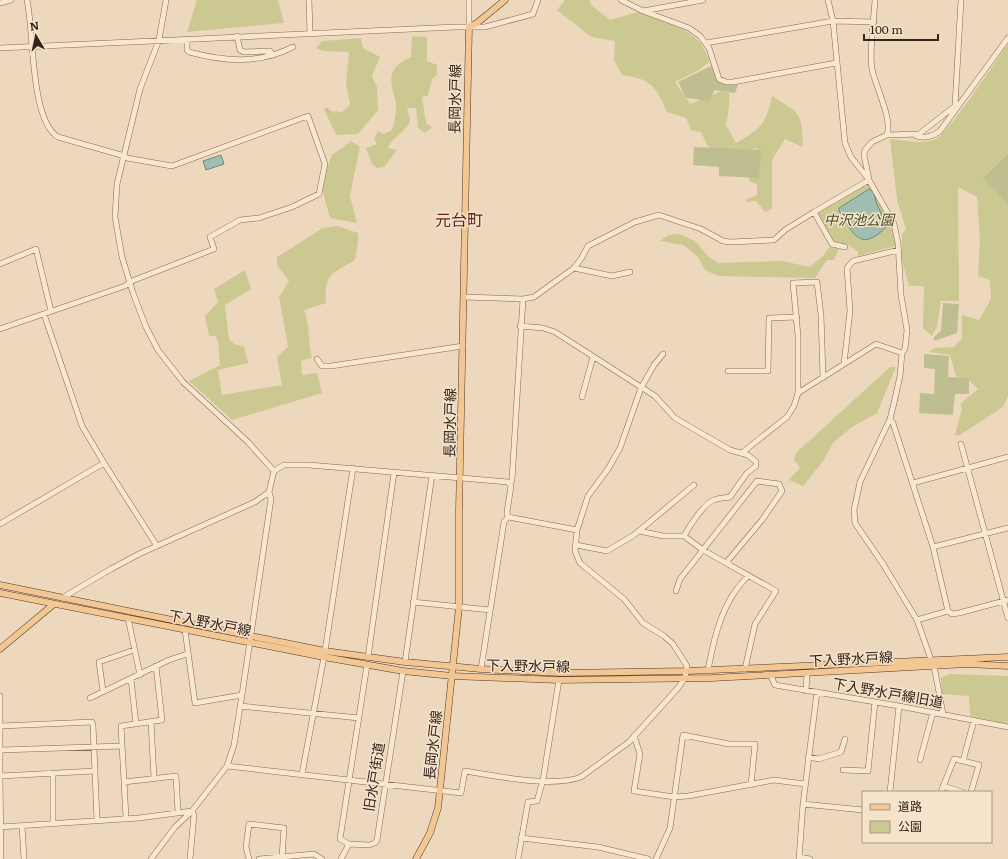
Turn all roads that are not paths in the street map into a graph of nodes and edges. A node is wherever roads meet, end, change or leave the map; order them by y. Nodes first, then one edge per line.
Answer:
1 (11, 0) edge
2 (27, 0) edge
3 (166, 0) edge
4 (309, 0) edge
5 (469, 0) edge
6 (505, 0) edge
7 (538, 0) edge
8 (621, 0) edge
9 (703, 0) edge
10 (828, 0) edge
11 (875, 0) edge
12 (961, 0) edge
13 (0, 3) edge
14 (643, 11) junction
15 (833, 21) junction
16 (874, 22) junction
17 (469, 27) junction
18 (310, 33) junction
19 (237, 36) junction
20 (1008, 38) edge
21 (186, 39) junction
22 (159, 40) junction
23 (706, 43) junction
24 (33, 46) junction
25 (294, 47) dead end
26 (0, 48) edge
27 (273, 56) junction
28 (836, 63) junction
29 (887, 135) junction
30 (915, 136) junction
31 (124, 157) junction
32 (869, 180) junction
33 (814, 212) junction
34 (845, 247) dead end
35 (898, 250) junction
36 (0, 264) edge
37 (574, 268) junction
38 (630, 272) dead end
39 (130, 284) junction
40 (464, 296) junction
41 (523, 299) junction
42 (51, 311) junction
43 (44, 314) junction
44 (797, 317) junction
45 (520, 326) junction
46 (0, 329) edge
47 (463, 346) junction
48 (902, 353) junction
49 (663, 354) dead end
50 (593, 358) junction
51 (317, 359) dead end
52 (844, 364) junction
53 (728, 371) dead end
54 (823, 377) junction
55 (641, 388) junction
56 (798, 393) junction
57 (582, 397) dead end
58 (890, 419) junction
59 (961, 444) dead end
60 (742, 452) junction
61 (1008, 457) edge
62 (104, 463) junction
63 (353, 468) junction
64 (968, 468) junction
65 (274, 471) junction
66 (394, 473) junction
67 (432, 475) junction
68 (460, 478) junction
69 (913, 483) junction
70 (510, 484) junction
71 (694, 485) dead end
72 (269, 492) junction
73 (508, 517) junction
74 (0, 524) edge
75 (1008, 528) edge
76 (577, 530) junction
77 (639, 531) junction
78 (986, 534) junction
79 (684, 536) junction
80 (576, 545) junction
81 (157, 546) junction
82 (933, 547) junction
83 (703, 550) junction
84 (726, 563) junction
85 (748, 576) junction
86 (0, 585) edge
87 (676, 591) dead end
88 (0, 593) edge
89 (62, 598) junction
90 (1006, 600) edge
91 (413, 602) junction
92 (54, 604) junction
93 (459, 607) junction
94 (490, 610) junction
95 (948, 611) junction
96 (128, 618) junction
97 (1008, 618) edge
98 (917, 620) junction
99 (185, 630) junction
100 (250, 640) junction
101 (0, 649) edge
102 (134, 650) junction
103 (187, 654) junction
104 (325, 654) junction
105 (368, 657) junction
106 (1008, 657) edge
107 (405, 662) junction
108 (933, 664) junction
109 (367, 665) junction
110 (156, 666) junction
111 (1008, 666) edge
112 (453, 668) junction
113 (745, 669) junction
114 (481, 670) junction
115 (708, 670) junction
116 (403, 671) junction
117 (807, 673) junction
118 (140, 675) junction
119 (686, 675) junction
120 (452, 676) junction
121 (771, 676) junction
122 (131, 679) junction
123 (560, 680) junction
124 (103, 691) junction
125 (806, 691) junction
126 (817, 692) junction
127 (242, 695) junction
128 (0, 696) edge
129 (90, 698) dead end
130 (875, 702) junction
131 (240, 706) junction
132 (899, 706) junction
133 (933, 712) junction
134 (313, 713) junction
135 (944, 714) junction
136 (359, 718) junction
137 (974, 720) junction
138 (151, 722) junction
139 (136, 724) junction
140 (1, 726) edge
141 (1008, 727) edge
142 (634, 736) junction
143 (845, 740) dead end
144 (122, 746) junction
145 (94, 747) junction
146 (1, 750) edge
147 (808, 758) junction
148 (920, 760) dead end
149 (964, 761) junction
150 (227, 766) junction
151 (843, 770) dead end
152 (95, 771) junction
153 (53, 773) junction
154 (302, 774) junction
155 (0, 776) edge
156 (154, 778) junction
157 (349, 780) junction
158 (543, 780) junction
159 (124, 782) junction
160 (385, 784) junction
161 (751, 784) junction
162 (805, 784) junction
163 (943, 786) junction
164 (440, 790) junction
165 (890, 791) edge
166 (941, 791) edge
167 (959, 791) edge
168 (971, 791) edge
169 (674, 797) junction
170 (803, 804) junction
171 (862, 810) edge
172 (192, 811) junction
173 (178, 812) junction
174 (126, 818) junction
175 (97, 820) junction
176 (53, 824) junction
177 (0, 826) edge
178 (22, 826) junction
179 (521, 838) junction
180 (349, 844) junction
181 (282, 857) junction
182 (799, 858) edge
183 (1, 859) edge
184 (24, 859) edge
185 (151, 859) edge
186 (190, 859) edge
187 (249, 859) edge
188 (259, 859) edge
189 (322, 859) edge
190 (342, 859) edge
191 (416, 859) edge
192 (518, 859) edge
193 (648, 859) edge
194 (656, 859) edge
195 (810, 859) edge

1 - 13 street
2 - 24 street
3 - 22 street
4 - 18 street
5 - 17 street
6 - 17 main road
7 - 17 street
8 - 14 street
9 - 14 street
10 - 15 street
11 - 16 street
12 - 30 street
14 - 23 street
15 - 16 street
15 - 23 street
15 - 28 street
16 - 29 street
17 - 18 street
17 - 40 main road, 長岡水戸線
18 - 19 street
19 - 21 street
19 - 27 street
20 - 30 street
21 - 22 street
21 - 27 street
22 - 24 street
22 - 31 street
23 - 28 street
24 - 26 street
24 - 31 street
25 - 27 street
28 - 32 street
29 - 30 street
29 - 32 street
31 - 39 street
31 - 39 street
32 - 33 street
32 - 35 street
33 - 34 street
33 - 37 street
35 - 48 street
35 - 52 street
36 - 42 street
37 - 38 street
37 - 41 street
39 - 42 street
39 - 65 street
40 - 41 street
40 - 47 main road, 長岡水戸線
41 - 45 street
42 - 43 street
43 - 46 street
43 - 62 street
44 - 53 street
44 - 54 street
44 - 56 street
45 - 50 street
45 - 70 street
47 - 51 street
47 - 68 main road, 長岡水戸線
48 - 52 street
48 - 58 street
49 - 55 street
50 - 55 street
50 - 57 street
52 - 54 street
54 - 56 street
55 - 60 street
55 - 76 street
56 - 60 street
58 - 69 street
58 - 98 street
59 - 64 street
60 - 79 street
61 - 64 street
62 - 74 street
62 - 81 street
63 - 65 street
63 - 66 street
63 - 104 street
64 - 69 street
64 - 78 street
65 - 72 street
66 - 67 street
66 - 105 street
67 - 68 street
67 - 91 street
68 - 70 street
68 - 93 main road, 長岡水戸線
69 - 82 street
70 - 73 street
71 - 77 street
72 - 81 street
72 - 100 street
73 - 76 street
73 - 94 street
75 - 78 street
76 - 80 street
77 - 79 street
77 - 80 street
78 - 82 street
78 - 90 street
79 - 83 street
80 - 119 street
81 - 89 street
82 - 95 street
83 - 84 street
83 - 84 street
83 - 87 street
84 - 85 street
85 - 113 street
85 - 115 street
86 - 89 main road, 下入野水戸線
88 - 92 main road, 下入野水戸線
89 - 92 main road
89 - 100 main road, 下入野水戸線
90 - 95 street
90 - 97 street
91 - 93 street
91 - 107 street
92 - 96 main road, 下入野水戸線
92 - 101 main road
93 - 94 street
93 - 112 main road, 長岡水戸線
94 - 114 street
95 - 98 street
96 - 99 main road, 下入野水戸線
96 - 102 street
98 - 108 street
99 - 100 main road, 下入野水戸線
99 - 103 street
100 - 104 main road, 下入野水戸線
100 - 127 street
102 - 118 street
102 - 124 street
103 - 110 street
103 - 127 street
104 - 105 main road, 下入野水戸線
104 - 109 main road, 下入野水戸線
104 - 134 street
105 - 107 main road, 下入野水戸線
106 - 108 main road, 下入野水戸線
107 - 112 main road, 下入野水戸線
108 - 111 main road, 下入野水戸線
108 - 113 main road, 下入野水戸線
108 - 117 main road, 下入野水戸線
108 - 135 street
109 - 116 main road, 下入野水戸線
109 - 136 street
110 - 118 street
110 - 138 street
112 - 114 main road, 下入野水戸線
112 - 120 main road, 長岡水戸線
113 - 115 main road, 下入野水戸線
114 - 119 main road, 下入野水戸線
115 - 119 main road, 下入野水戸線
116 - 120 main road, 下入野水戸線
116 - 160 street, 旧水戸街道
117 - 121 main road, 下入野水戸線
117 - 125 street
118 - 122 street
119 - 121 main road, 下入野水戸線
119 - 123 main road, 下入野水戸線
119 - 142 street
120 - 123 main road, 下入野水戸線
120 - 164 main road, 長岡水戸線
121 - 125 street, 下入野水戸線旧道
122 - 124 street
122 - 139 street
123 - 158 street
124 - 129 street
125 - 126 street, 下入野水戸線旧道
126 - 130 street, 下入野水戸線旧道
126 - 147 street
127 - 131 street
128 - 140 street
130 - 132 street, 下入野水戸線旧道
130 - 151 street
131 - 134 street
131 - 150 street
132 - 133 street, 下入野水戸線旧道
132 - 165 street
133 - 135 street, 下入野水戸線旧道
133 - 148 street
134 - 136 street
134 - 154 street
135 - 137 street, 下入野水戸線旧道
136 - 157 street
137 - 141 street, 下入野水戸線旧道
137 - 149 street
138 - 139 street
138 - 156 street
139 - 144 street
140 - 145 street
140 - 146 street
142 - 158 street
142 - 169 street
143 - 147 street
144 - 145 street
144 - 159 street
145 - 146 street
145 - 152 street
146 - 153 street
147 - 162 street
149 - 163 street
149 - 168 street
150 - 154 street
150 - 172 street
152 - 153 street
152 - 175 street
153 - 176 street
154 - 157 street
155 - 177 street
156 - 159 street
156 - 173 street
157 - 160 street
157 - 180 street
158 - 164 street
158 - 179 street
159 - 174 street
160 - 164 street
160 - 180 street, 旧水戸街道
161 - 162 street
161 - 169 street
161 - 169 street
162 - 170 street
163 - 166 street
163 - 167 street
164 - 191 main road, 長岡水戸線
169 - 194 street
170 - 171 street
170 - 182 street
172 - 173 street
172 - 185 street
172 - 186 street
173 - 174 street
174 - 175 street
175 - 176 street
176 - 178 street
177 - 178 street
177 - 183 street
178 - 184 street
179 - 192 street
179 - 193 street
180 - 190 street
181 - 187 street
181 - 188 street
181 - 189 street
182 - 195 street

